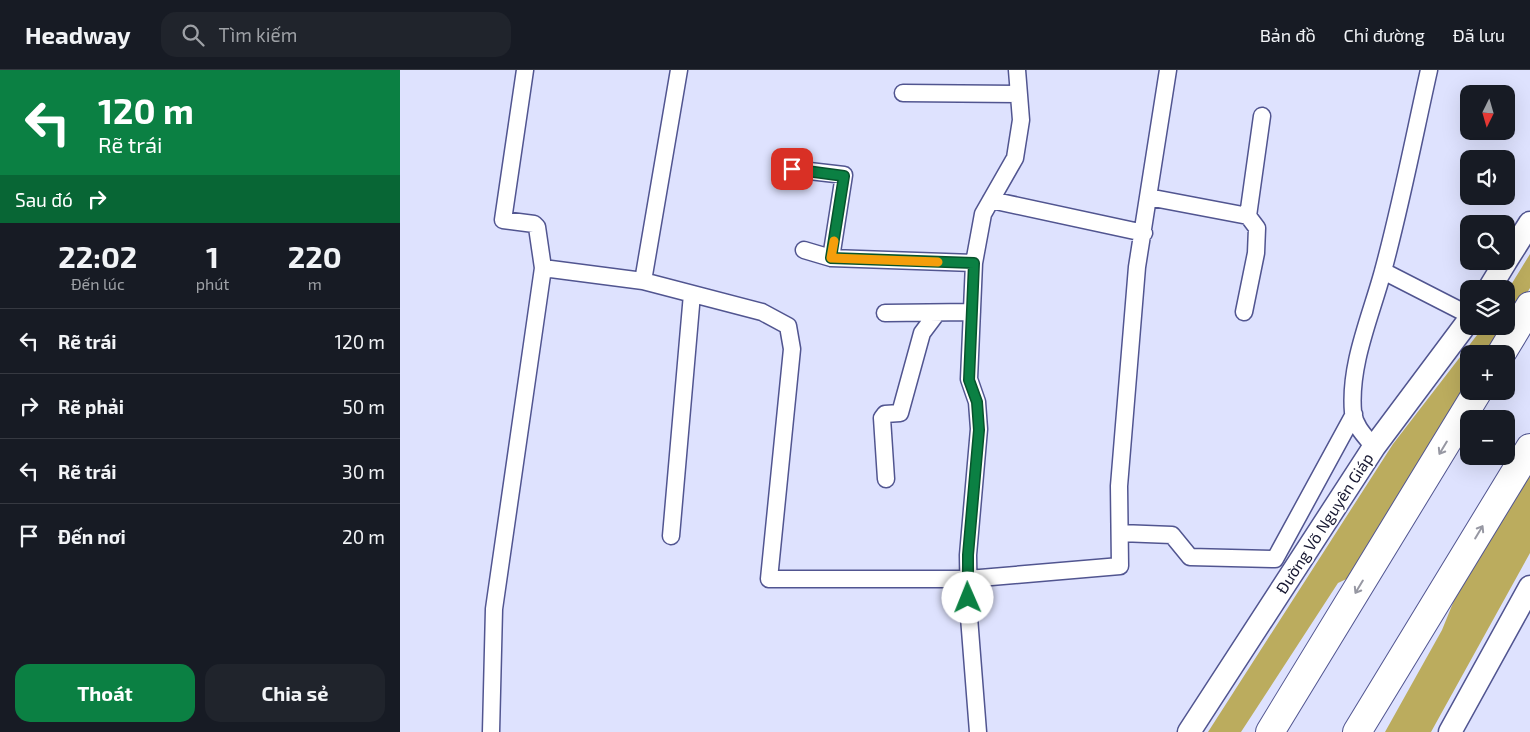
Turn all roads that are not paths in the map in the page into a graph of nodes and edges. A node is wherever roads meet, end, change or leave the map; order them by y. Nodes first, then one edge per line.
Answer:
1 (525, 70) edge
2 (679, 70) edge
3 (1017, 70) edge
4 (1168, 70) edge
5 (1429, 70) edge
6 (903, 93) dead end
7 (1019, 94) junction
8 (1262, 116) dead end
9 (792, 169) dead end
10 (1148, 197) junction
11 (991, 200) junction
12 (1248, 216) junction
13 (1530, 223) edge
14 (1144, 233) junction
15 (1515, 247) edge
16 (804, 250) dead end
17 (831, 258) junction
18 (974, 263) junction
19 (543, 268) junction
20 (1383, 272) junction
21 (643, 281) junction
22 (692, 294) junction
23 (1530, 306) edge
24 (1460, 310) edge
25 (972, 312) junction
26 (1244, 312) dead end
27 (885, 313) dead end
28 (937, 313) junction
29 (1460, 332) edge
30 (1506, 345) edge
31 (1472, 400) edge
32 (1354, 414) junction
33 (1374, 447) junction
34 (1530, 448) edge
35 (886, 479) dead end
36 (1120, 533) junction
37 (671, 536) dead end
38 (1454, 574) junction
39 (968, 579) junction
40 (1530, 587) edge
41 (1308, 669) junction
42 (491, 732) edge
43 (978, 732) edge
44 (1188, 732) edge
45 (1256, 732) edge
46 (1270, 732) edge
47 (1357, 732) edge
48 (1376, 732) edge
49 (1450, 732) edge

1 - 19 street
2 - 21 street
3 - 7 street
4 - 10 street
5 - 20 street
6 - 7 street
7 - 11 street
8 - 12 street
9 - 17 street
10 - 12 street
10 - 14 street
11 - 14 street
11 - 18 street
12 - 26 street
13 - 15 main road
14 - 36 street
16 - 17 street
17 - 18 street
18 - 25 street
19 - 21 street
19 - 42 street
20 - 24 street
20 - 32 street
21 - 22 street
22 - 37 street
22 - 39 street
23 - 30 highway
25 - 28 street
25 - 39 street
27 - 28 street
28 - 35 street
29 - 33 main road, Đường Võ Nguyên Giáp
31 -> 41 highway
32 - 33 street
32 - 36 street
33 - 44 main road, Đường Võ Nguyên Giáp
38 -> 34 highway
36 - 39 street
38 - 47 highway
38 - 48 highway
39 - 43 street
40 - 49 main road
41 - 45 highway
41 - 46 highway

